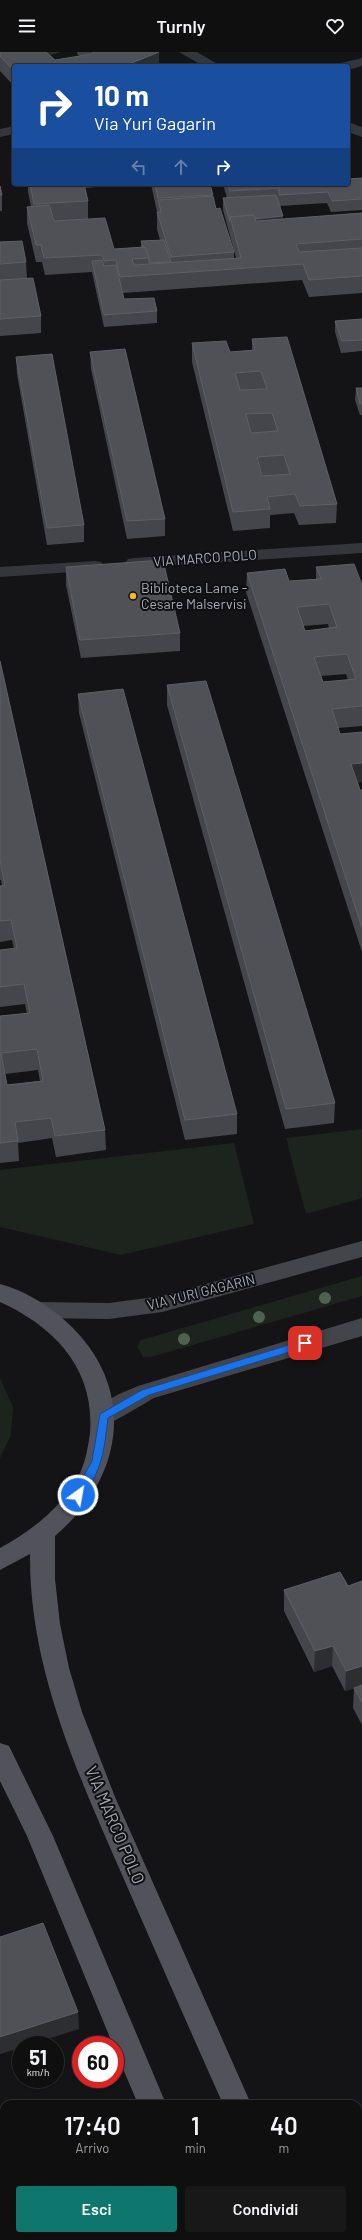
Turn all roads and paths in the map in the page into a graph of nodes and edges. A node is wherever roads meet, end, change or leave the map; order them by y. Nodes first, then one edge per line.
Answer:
1 (186, 52) edge
2 (362, 62) edge
3 (210, 64) edge
4 (350, 65) edge
5 (350, 127) edge
6 (12, 130) edge
7 (0, 133) edge
8 (362, 133) edge
9 (362, 548) edge
10 (0, 572) edge
11 (362, 1249) edge
12 (0, 1292) edge
13 (36, 1310) junction
14 (362, 1327) edge
15 (104, 1416) junction
16 (43, 1533) junction
17 (0, 1560) edge
18 (0, 1754) edge
19 (150, 2100) edge
20 (235, 2100) edge

1 - 3 street
2 - 4 street
5 - 8 street
6 - 7 street
9 - 10 street, VIA MARCO POLO
11 - 13 main road, VIA YURI GAGARIN
12 - 13 main road
13 - 15 main road
14 - 15 main road
15 - 16 main road
16 - 17 main road
16 - 20 main road, VIA MARCO POLO
18 - 19 main road

